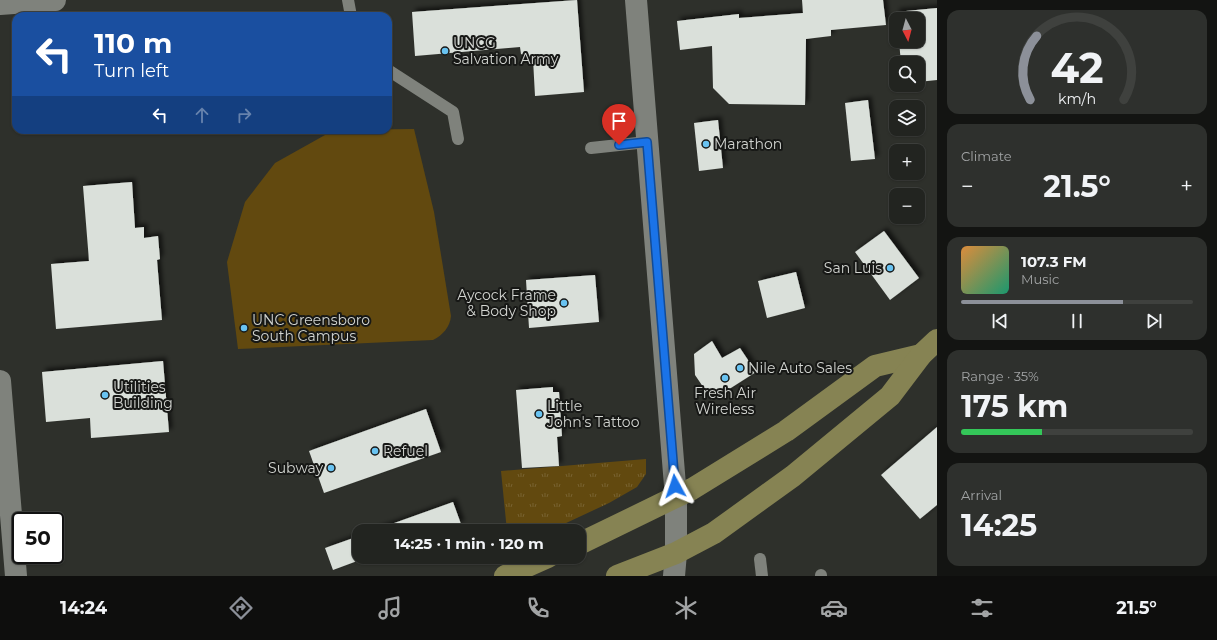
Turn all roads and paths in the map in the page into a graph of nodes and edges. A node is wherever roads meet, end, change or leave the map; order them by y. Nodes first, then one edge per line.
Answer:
1 (55, 0) edge
2 (348, 0) edge
3 (636, 0) edge
4 (0, 4) edge
5 (350, 12) edge
6 (392, 73) edge
7 (458, 139) dead end
8 (647, 142) junction
9 (591, 148) dead end
10 (937, 340) edge
11 (921, 355) junction
12 (0, 381) edge
13 (1, 409) edge
14 (676, 498) junction
15 (586, 541) edge
16 (676, 553) junction
17 (760, 559) dead end
18 (532, 564) edge
19 (16, 576) edge
20 (505, 576) edge
21 (617, 576) edge
22 (674, 576) edge
23 (680, 576) edge
24 (762, 576) edge

1 - 4 main road
2 - 5 lane
3 - 8 main road
6 - 7 lane
8 - 9 lane
8 - 14 main road
10 - 11 main road
11 - 14 main road
11 - 16 main road
12 - 13 main road
13 - 19 main road
14 - 15 main road
14 - 16 main road
16 - 21 main road
16 - 22 main road
16 - 23 main road
17 - 24 lane
18 - 20 main road

